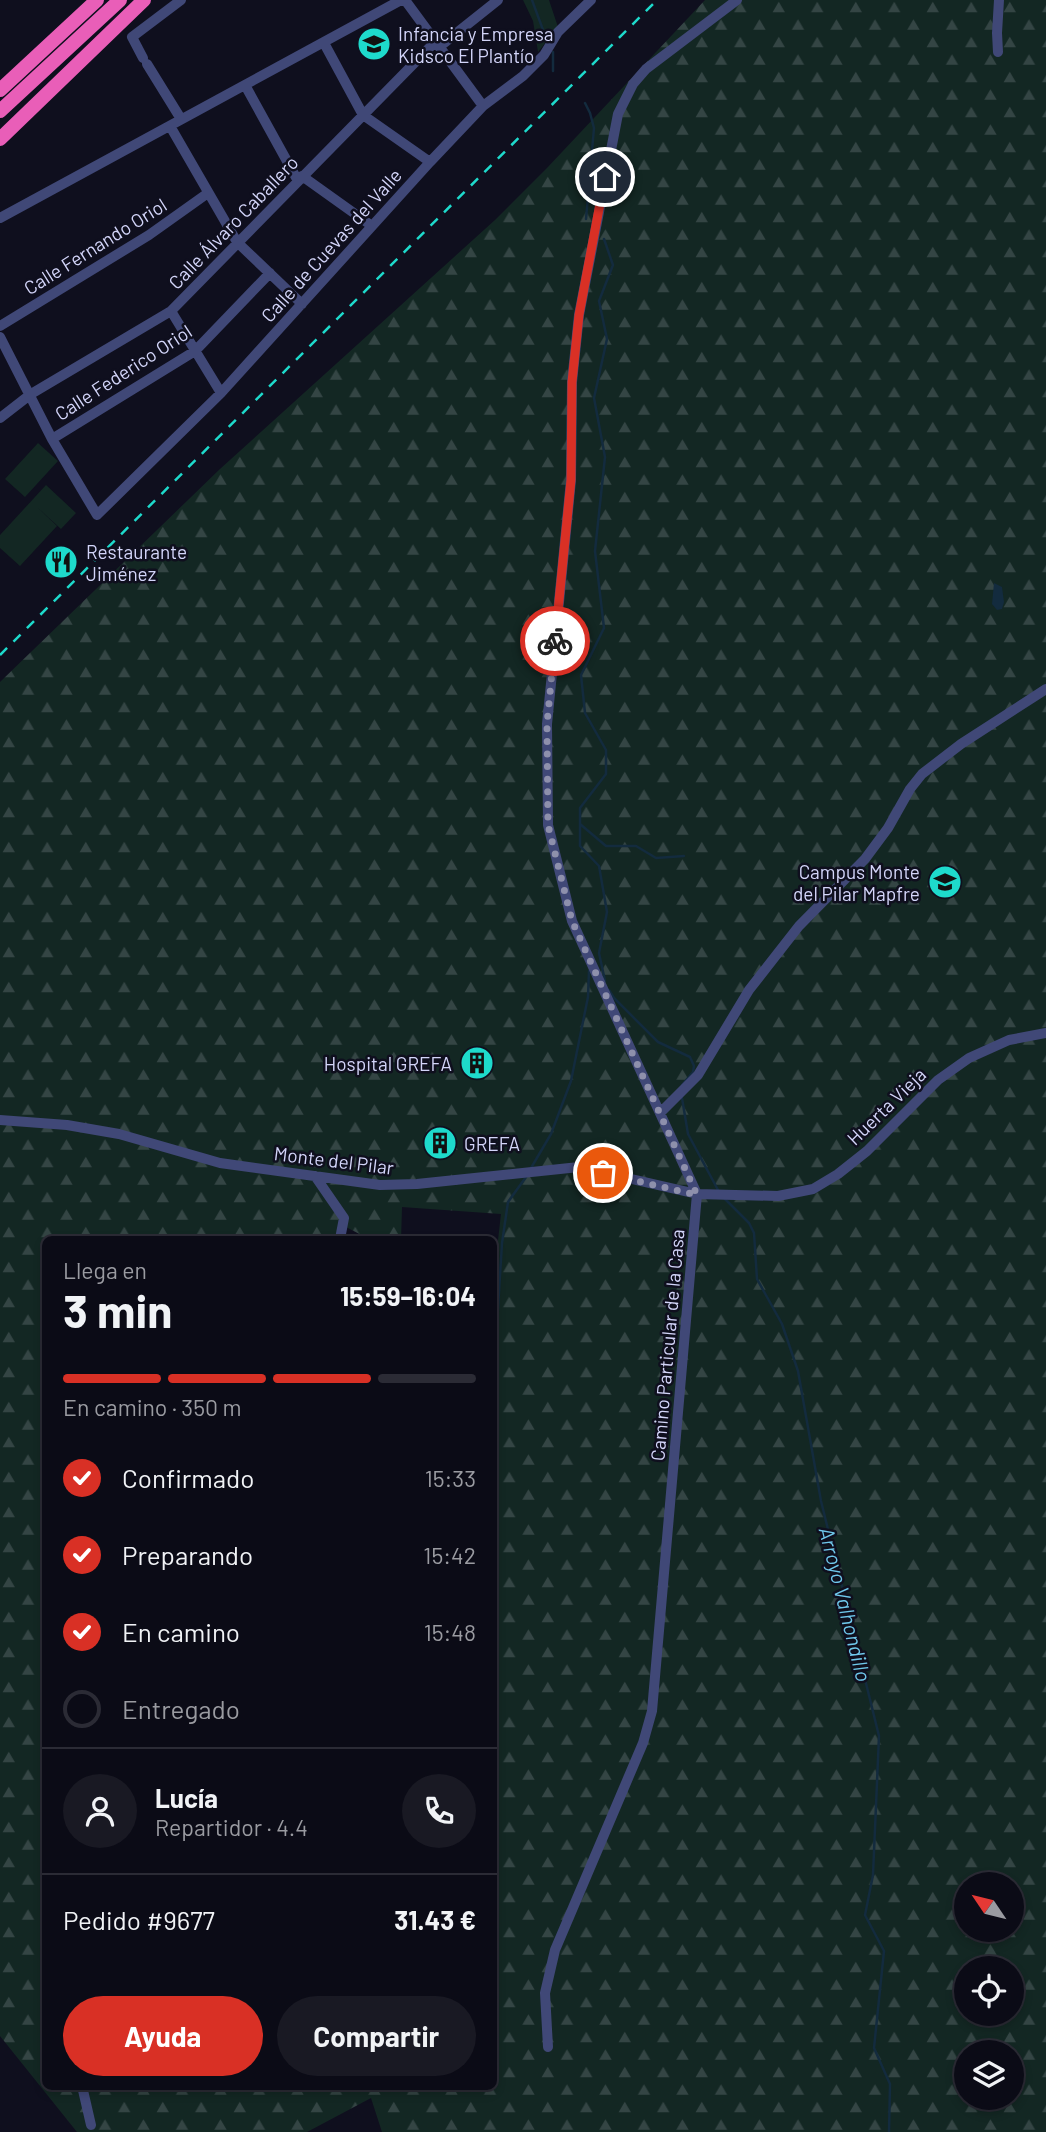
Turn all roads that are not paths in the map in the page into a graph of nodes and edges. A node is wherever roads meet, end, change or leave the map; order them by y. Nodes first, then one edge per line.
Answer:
1 (97, 0) edge
2 (144, 0) edge
3 (181, 0) edge
4 (401, 0) edge
5 (498, 0) edge
6 (591, 0) edge
7 (737, 0) edge
8 (999, 0) edge
9 (115, 5) edge
10 (324, 43) junction
11 (437, 44) junction
12 (998, 52) dead end
13 (245, 85) junction
14 (0, 90) edge
15 (483, 106) junction
16 (0, 111) edge
17 (363, 115) junction
18 (181, 119) junction
19 (0, 122) edge
20 (170, 126) junction
21 (0, 139) edge
22 (430, 162) junction
23 (300, 179) junction
24 (208, 194) junction
25 (0, 218) edge
26 (372, 226) junction
27 (237, 243) junction
28 (270, 273) junction
29 (302, 304) junction
30 (171, 311) junction
31 (0, 326) edge
32 (0, 337) edge
33 (195, 351) junction
34 (222, 393) junction
35 (31, 394) junction
36 (0, 418) edge
37 (52, 439) junction
38 (1046, 690) edge
39 (1046, 1033) edge
40 (661, 1112) junction
41 (0, 1120) edge
42 (315, 1176) junction
43 (697, 1195) junction
44 (750, 1197) joint
45 (341, 1236) edge
46 (548, 2048) dead end
47 (83, 2090) edge
48 (91, 2125) dead end

1 - 14 highway
2 - 21 highway
3 - 18 street
4 - 10 street
4 - 11 street
5 - 11 street, Calle Álvaro Caballero
6 - 15 street, Calle de Cuevas del Valle
7 - 40 street, Camino Particular de la Casa
8 - 12 street
9 - 16 highway
9 - 19 highway
10 - 13 street
10 - 17 street
11 - 15 street
11 - 17 street, Calle Álvaro Caballero
13 - 18 street
13 - 23 street
15 - 22 street, Calle de Cuevas del Valle
17 - 22 street
17 - 23 street, Calle Álvaro Caballero
18 - 20 street
20 - 24 street
20 - 25 street
22 - 26 street, Calle de Cuevas del Valle
23 - 26 street
23 - 27 street, Calle Álvaro Caballero
24 - 27 street
24 - 31 street, Calle Fernando Oriol
26 - 29 street, Calle de Cuevas del Valle
27 - 28 street
27 - 30 street, Calle Álvaro Caballero
28 - 29 street
28 - 33 street, Calle Federico Oriol
29 - 34 street, Calle de Cuevas del Valle
30 - 33 street
30 - 35 street, Calle Álvaro Caballero
32 - 35 street
33 - 34 street
33 - 37 street, Calle Federico Oriol
34 - 37 street, Calle de Cuevas del Valle
35 - 36 street, Calle Álvaro Caballero
35 - 37 street
38 - 40 street
39 - 44 street, Huerta Vieja
40 - 43 street, Camino Particular de la Casa
41 - 42 street, Monte del Pilar
42 - 43 street, Monte del Pilar
42 - 45 street
43 - 44 street, Monte del Pilar
43 - 46 street, Camino Particular de la Casa
47 - 48 street

